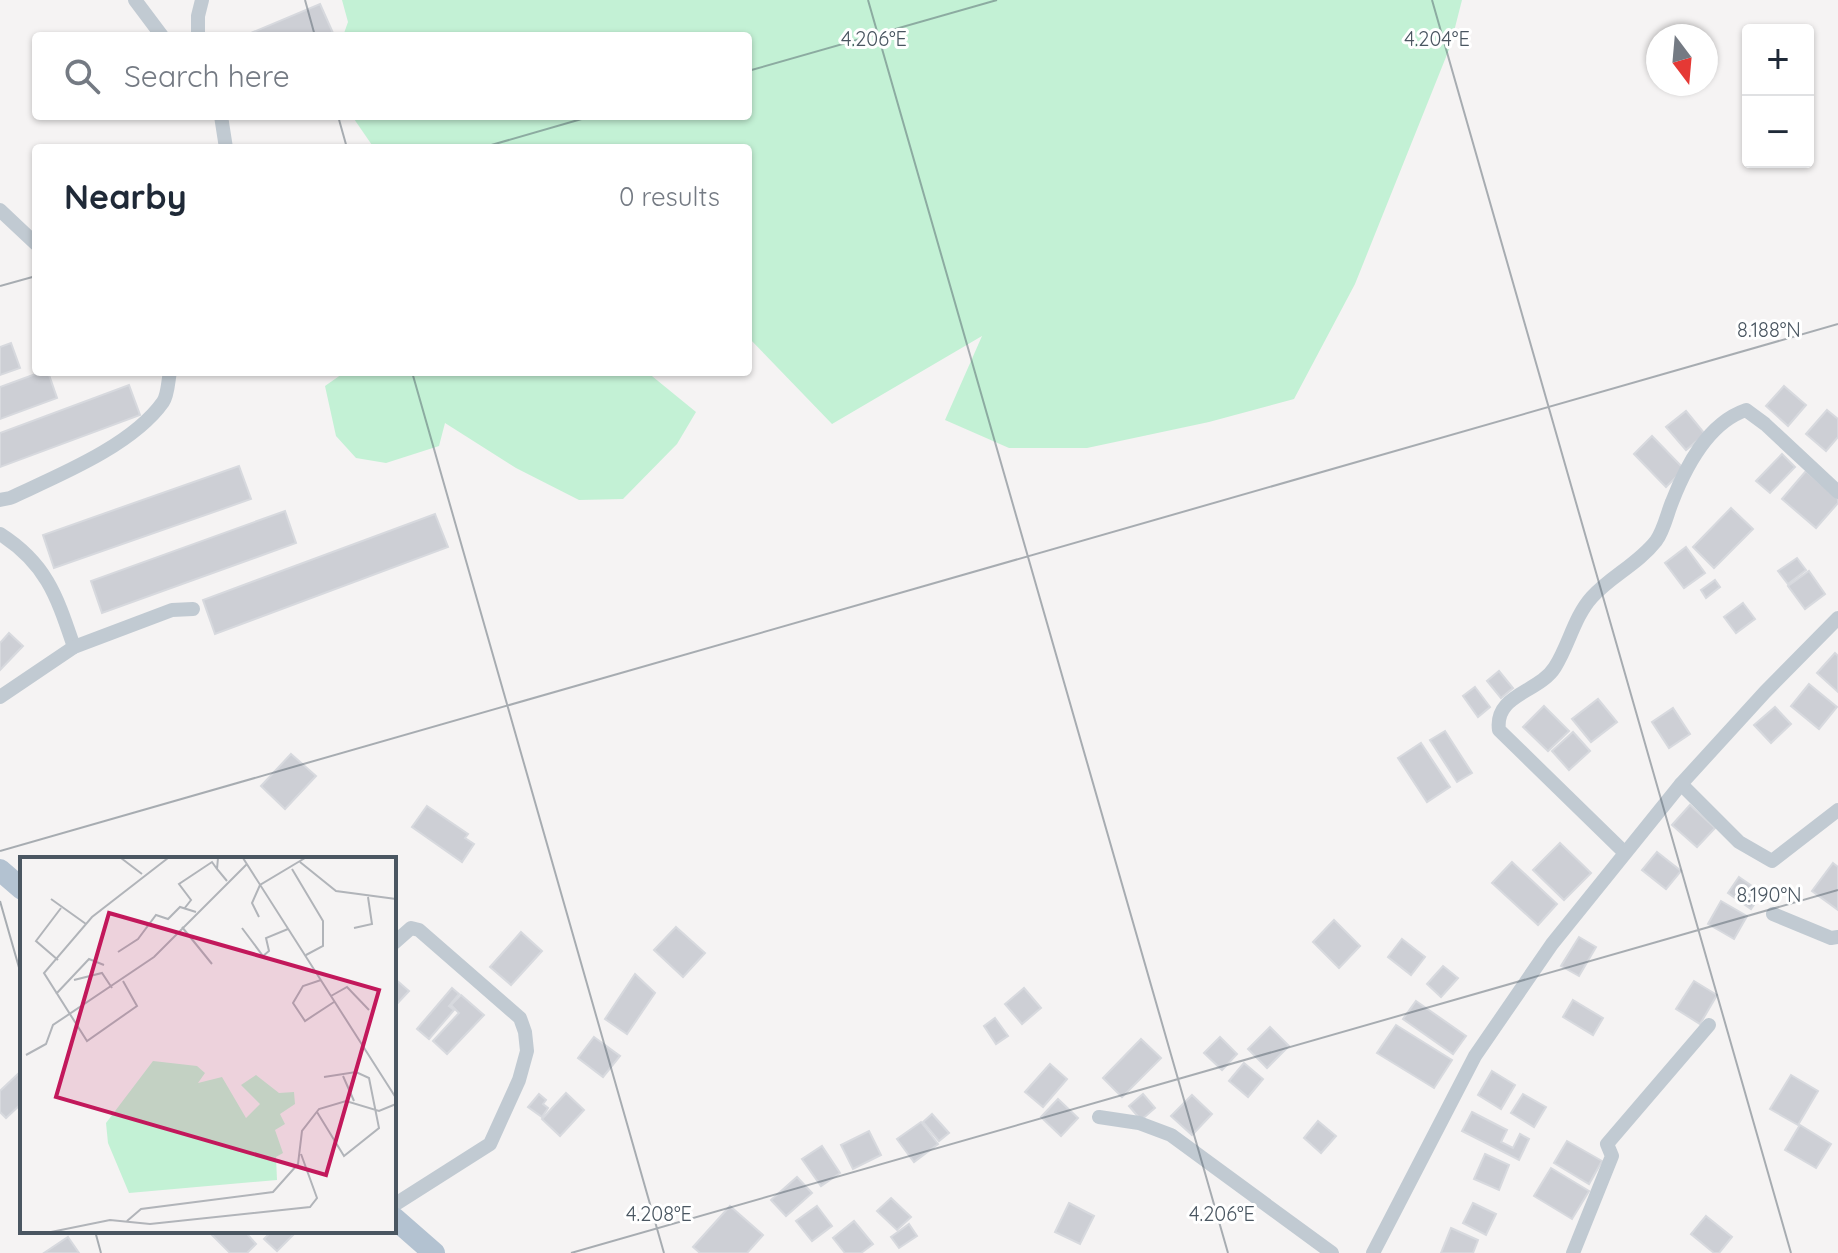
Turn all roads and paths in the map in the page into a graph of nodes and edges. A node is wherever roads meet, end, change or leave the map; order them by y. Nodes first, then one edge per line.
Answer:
1 (135, 0) edge
2 (202, 0) edge
3 (159, 32) edge
4 (198, 32) edge
5 (222, 120) edge
6 (225, 144) edge
7 (0, 210) edge
8 (32, 240) edge
9 (169, 376) edge
10 (1838, 492) edge
11 (0, 500) edge
12 (0, 534) edge
13 (193, 609) dead end
14 (1838, 618) edge
15 (74, 647) junction
16 (0, 697) edge
17 (1681, 784) junction
18 (1838, 810) edge
19 (1624, 852) junction
20 (0, 870) edge
21 (20, 887) edge
22 (1773, 914) dead end
23 (1838, 937) edge
24 (396, 941) edge
25 (1709, 1025) dead end
26 (1099, 1117) dead end
27 (396, 1204) edge
28 (396, 1220) edge
29 (434, 1253) edge
30 (1332, 1253) edge
31 (1373, 1253) edge
32 (1573, 1253) edge

1 - 3 street
2 - 4 street
5 - 6 street
7 - 8 street
9 - 11 street
10 - 19 street
12 - 15 street
13 - 15 street
14 - 17 street
15 - 16 street
17 - 18 street
17 - 19 street
19 - 31 street
20 - 21 main road
22 - 23 street
24 - 27 street
25 - 32 street
26 - 30 street
28 - 29 main road

